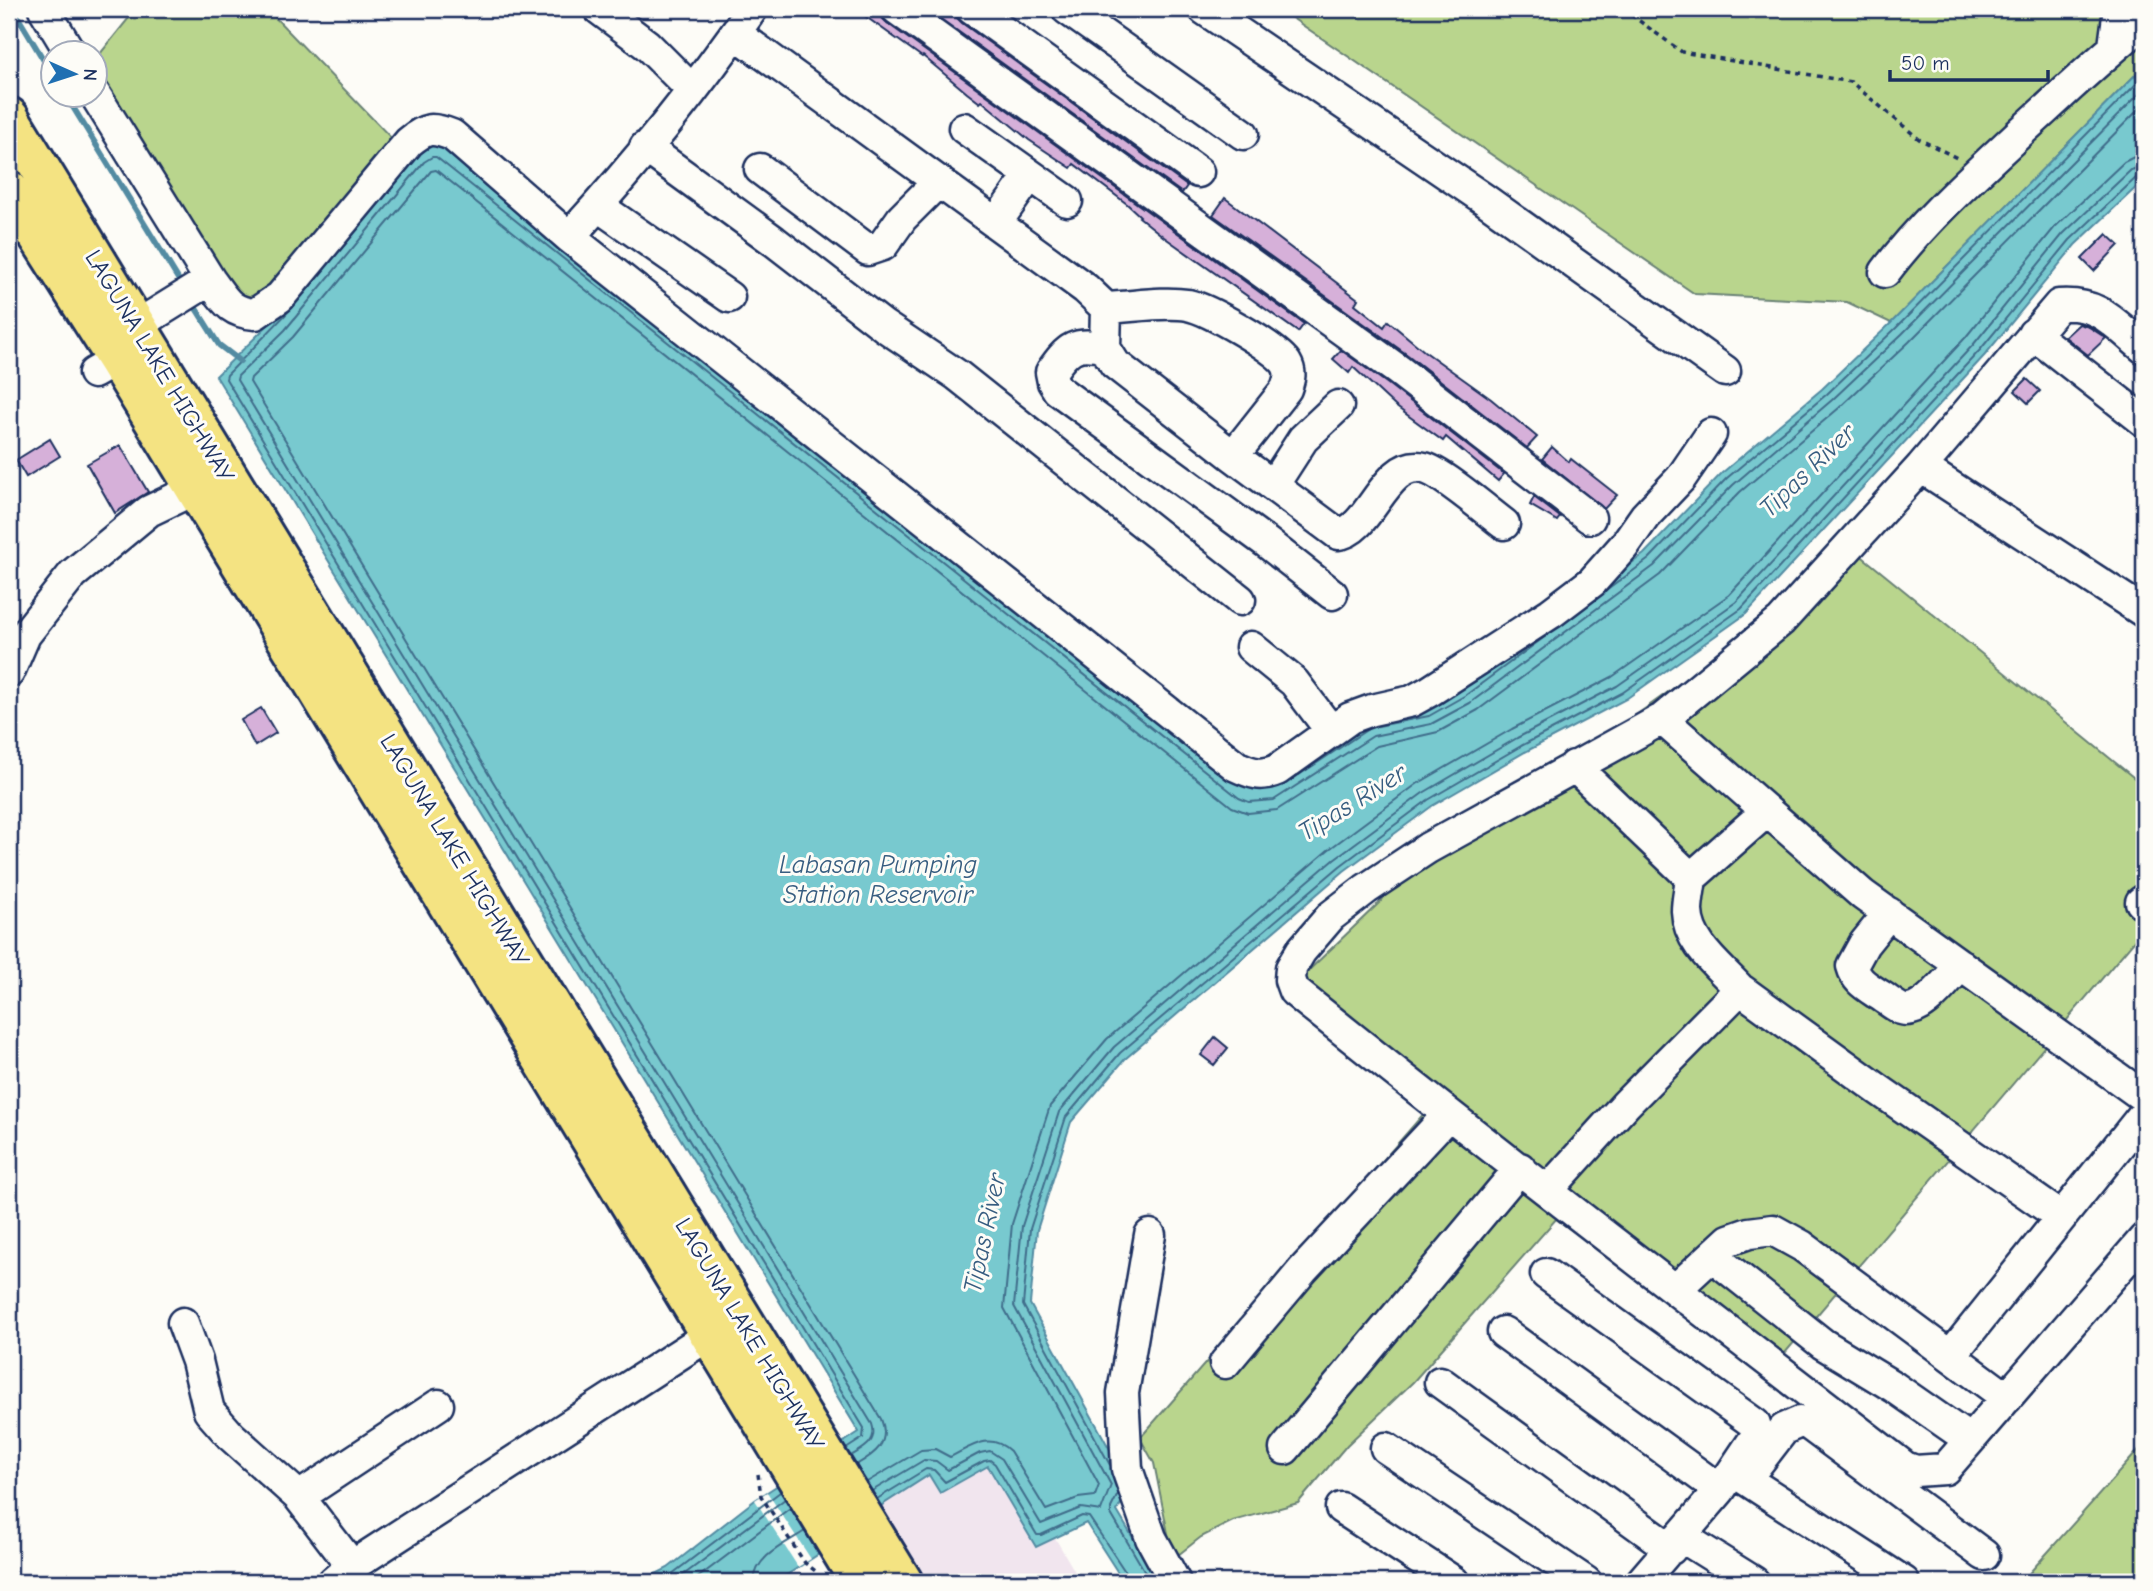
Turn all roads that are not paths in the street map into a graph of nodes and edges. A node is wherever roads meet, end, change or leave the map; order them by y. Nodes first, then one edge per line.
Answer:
1 (44, 9) edge
2 (599, 9) edge
3 (897, 9) edge
4 (972, 9) edge
5 (1067, 9) edge
6 (1204, 9) edge
7 (2119, 9) edge
8 (743, 21) edge
9 (2144, 23) edge
10 (62, 38) edge
11 (2114, 46) junction
12 (692, 90) junction
13 (102, 108) edge
14 (9, 117) edge
15 (964, 128) dead end
16 (1244, 134) dead end
17 (645, 148) junction
18 (760, 169) dead end
19 (1198, 172) dead end
20 (1030, 175) junction
21 (939, 181) junction
22 (1067, 201) dead end
23 (14, 206) edge
24 (598, 206) junction
25 (996, 222) junction
26 (569, 237) junction
27 (1885, 272) dead end
28 (202, 286) junction
29 (729, 297) dead end
30 (1106, 308) junction
31 (144, 321) junction
32 (2034, 334) junction
33 (1105, 348) junction
34 (2144, 348) edge
35 (1725, 371) dead end
36 (1338, 406) dead end
37 (2144, 421) edge
38 (1711, 434) dead end
39 (1233, 456) junction
40 (1921, 467) junction
41 (1273, 484) junction
42 (195, 489) junction
43 (1591, 518) dead end
44 (1504, 524) dead end
45 (1332, 594) dead end
46 (1240, 600) dead end
47 (2144, 612) edge
48 (1251, 647) dead end
49 (9, 672) edge
50 (336, 687) junction
51 (1661, 719) junction
52 (1331, 731) junction
53 (1574, 765) junction
54 (1767, 811) junction
55 (1692, 877) junction
56 (1888, 913) junction
57 (1961, 965) junction
58 (1740, 989) junction
59 (2144, 1097) edge
60 (2144, 1114) edge
61 (1448, 1115) junction
62 (1520, 1168) junction
63 (1548, 1190) junction
64 (2061, 1217) junction
65 (1150, 1235) dead end
66 (2144, 1239) edge
67 (1712, 1256) junction
68 (1546, 1274) dead end
69 (1675, 1289) junction
70 (183, 1323) dead end
71 (1503, 1332) dead end
72 (709, 1335) junction
73 (1951, 1355) junction
74 (1225, 1363) dead end
75 (1440, 1382) dead end
76 (2007, 1398) junction
77 (438, 1405) dead end
78 (1970, 1440) junction
79 (1386, 1448) dead end
80 (1285, 1449) dead end
81 (803, 1457) junction
82 (1732, 1484) junction
83 (299, 1497) junction
84 (1342, 1508) dead end
85 (1681, 1546) junction
86 (832, 1551) junction
87 (1984, 1555) dead end
88 (343, 1574) edge
89 (860, 1582) edge
90 (903, 1582) edge
91 (1175, 1582) edge
92 (1454, 1582) edge
93 (1587, 1582) edge
94 (1641, 1582) edge
95 (1656, 1582) edge
96 (1754, 1582) edge
97 (1904, 1582) edge

1 - 10 street
2 - 12 street
3 - 43 street
4 - 19 street
5 - 16 street
6 - 35 street
7 - 11 street
8 - 12 street
8 - 21 street
9 - 11 street
11 - 27 street
12 - 17 street
13 - 28 street
14 - 31 main road, LAGUNA LAKE HIGHWAY
15 - 20 street
17 - 24 street
17 - 46 street
18 - 21 street
20 - 22 street
20 - 25 street
21 - 25 street
23 - 42 main road, LAGUNA LAKE HIGHWAY
24 - 26 street
24 - 29 street
25 - 30 street
26 - 28 street
26 - 52 street
28 - 31 street
30 - 33 street
30 - 39 street
31 - 50 main road, LAGUNA LAKE HIGHWAY
32 - 34 street
32 - 37 street
32 - 40 street
33 - 39 street
33 - 45 street
36 - 41 street
38 - 52 street
39 - 41 street
40 - 47 street
40 - 51 street
41 - 44 street
42 - 49 street
42 - 50 main road, LAGUNA LAKE HIGHWAY
48 - 52 street
50 - 72 main road, LAGUNA LAKE HIGHWAY
50 - 81 main road, LAGUNA LAKE HIGHWAY
51 - 53 street
51 - 54 street
53 - 55 street
53 - 61 street
54 - 55 street
54 - 56 street
55 - 58 street
56 - 57 street
56 - 57 street
57 - 59 street
58 - 63 street
58 - 64 street
60 - 64 street
61 - 62 street
61 - 74 street
62 - 63 street
62 - 80 street
63 - 69 street
64 - 73 street
65 - 91 street
66 - 76 street
67 - 69 street
67 - 73 street
67 - 78 street
68 - 82 street
69 - 78 street
70 - 83 street
71 - 82 street
72 - 81 main road, LAGUNA LAKE HIGHWAY
72 - 88 street
73 - 76 street
75 - 85 street
76 - 78 street
77 - 83 street
79 - 93 street
81 - 86 main road, LAGUNA LAKE HIGHWAY
82 - 85 street
82 - 87 street
82 - 97 street
83 - 88 street
84 - 92 street
85 - 94 street
85 - 95 street
85 - 96 street
86 - 89 main road, LAGUNA LAKE HIGHWAY
86 - 90 main road, LAGUNA LAKE HIGHWAY

